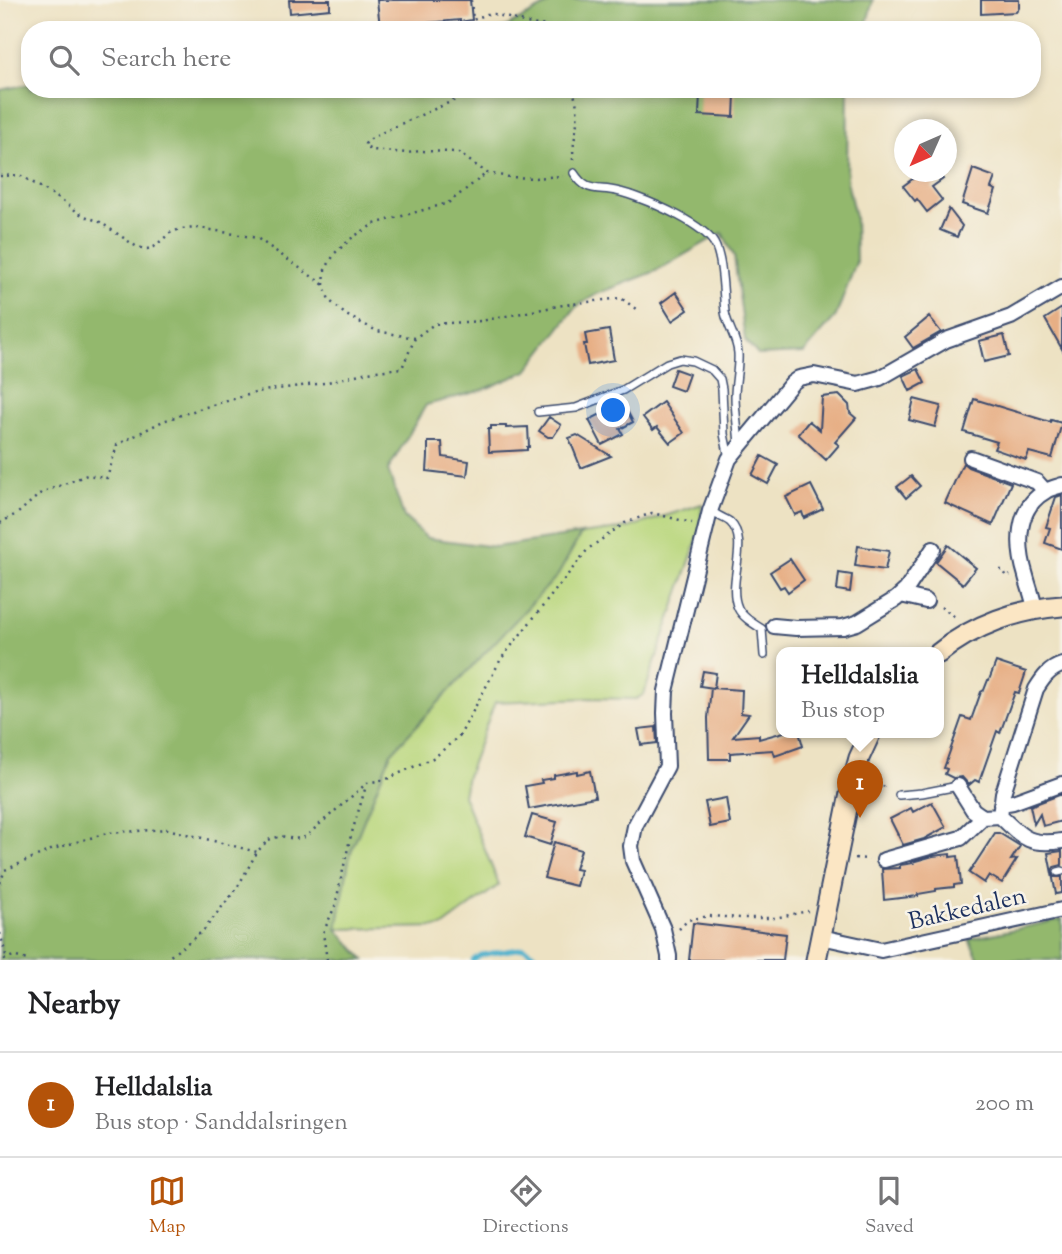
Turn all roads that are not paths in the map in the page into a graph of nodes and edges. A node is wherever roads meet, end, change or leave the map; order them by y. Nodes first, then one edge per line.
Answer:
1 (574, 173) road end
2 (1062, 287) edge
3 (538, 412) dead end
4 (739, 446) junction
5 (729, 458) junction
6 (971, 458) dead end
7 (1062, 485) edge
8 (1045, 491) junction
9 (710, 511) junction
10 (933, 549) dead end
11 (901, 594) junction
12 (926, 601) road end
13 (1062, 606) edge
14 (1035, 609) junction
15 (774, 626) dead end
16 (944, 650) edge
17 (764, 654) dead end
18 (1062, 665) edge
19 (868, 738) edge
20 (1062, 784) edge
21 (958, 786) joint
22 (901, 795) road end
23 (1001, 810) junction
24 (983, 817) junction
25 (1062, 841) edge
26 (884, 860) road end
27 (1062, 910) edge
28 (821, 937) junction
29 (880, 955) edge
30 (668, 960) edge
31 (816, 960) edge

1 - 4 lane
2 - 4 street
3 - 5 lane
4 - 5 street
5 - 9 street
6 - 8 street
7 - 8 street
8 - 14 street
9 - 17 lane
9 - 30 street
10 - 11 street
11 - 12 street
11 - 15 street
13 - 14 main road
14 - 16 main road
18 - 23 street
19 - 28 main road
20 - 23 street
21 - 22 lane
21 - 24 street
23 - 24 street
23 - 25 street
24 - 26 street
27 - 29 street, Bakkedalen
28 - 29 street, Bakkedalen
28 - 31 main road

